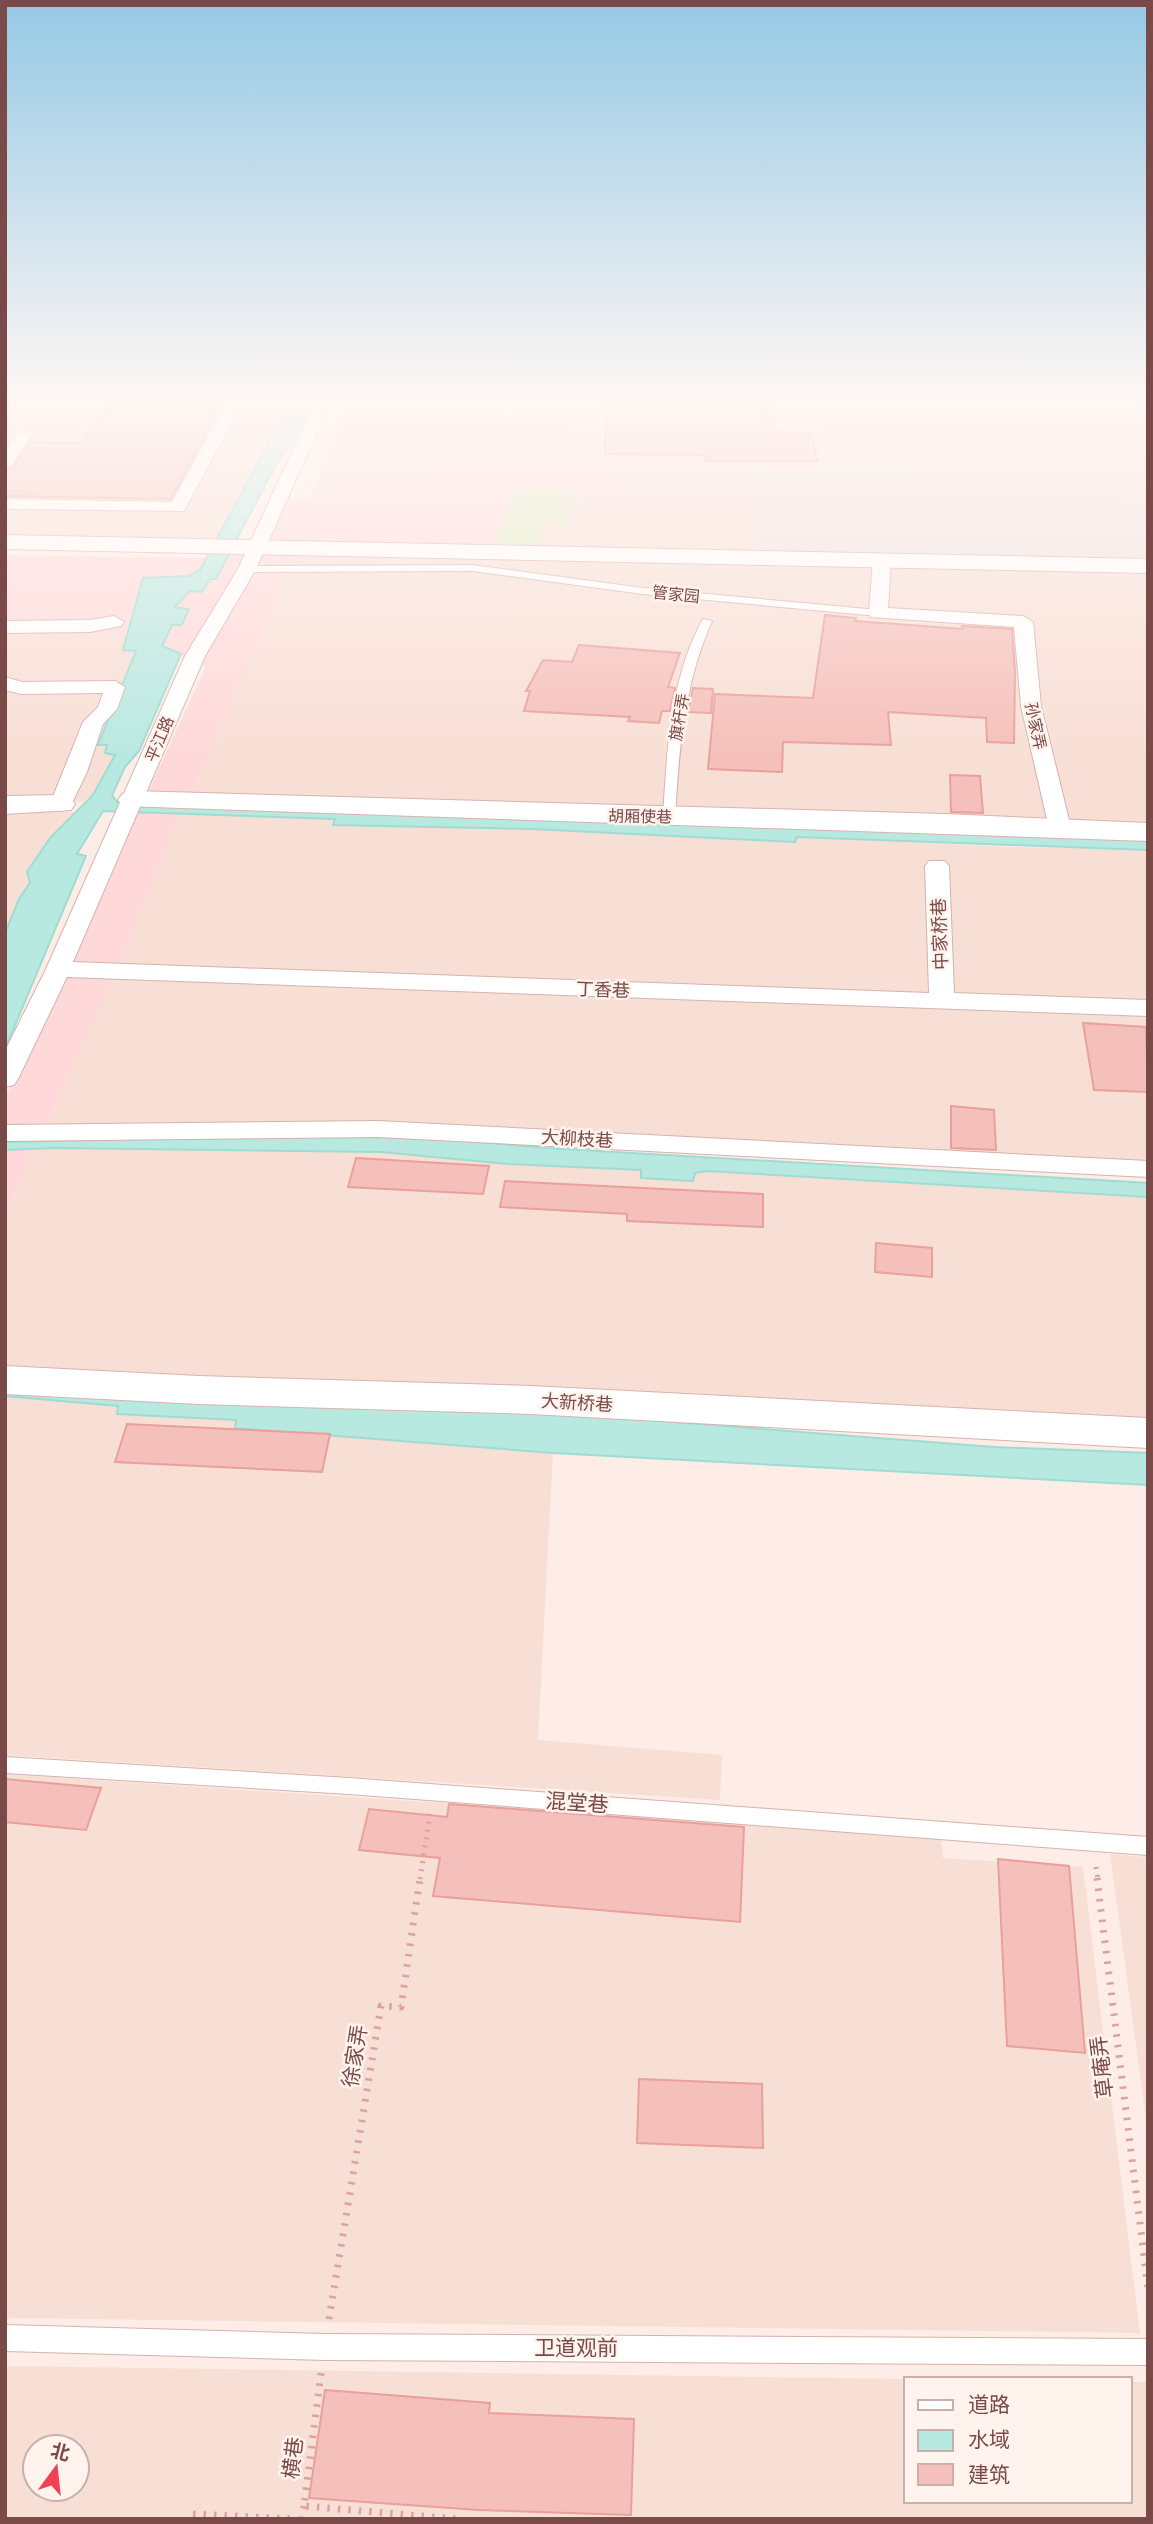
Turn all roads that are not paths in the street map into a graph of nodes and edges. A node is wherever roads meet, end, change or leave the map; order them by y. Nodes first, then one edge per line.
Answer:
1 (266, 522) edge
2 (5, 542) edge
3 (250, 555) junction
4 (881, 560) junction
5 (1148, 566) edge
6 (878, 613) junction
7 (707, 621) dead end
8 (114, 622) dead end
9 (1023, 622) joint
10 (5, 627) edge
11 (5, 683) edge
12 (5, 804) edge
13 (61, 804) joint
14 (131, 804) junction
15 (669, 817) junction
16 (1060, 828) junction
17 (1148, 832) edge
18 (937, 866) dead end
19 (58, 969) junction
20 (942, 1001) junction
21 (1148, 1008) edge
22 (5, 1079) edge
23 (5, 1133) edge
24 (1148, 1169) edge
25 (5, 1380) edge
26 (1148, 1433) edge
27 (5, 1765) edge
28 (1148, 1846) edge
29 (5, 2338) edge
30 (1148, 2352) edge

1 - 3 street, 平江路
2 - 3 street
3 - 4 street
3 - 6 lane, 管家园
3 - 14 street, 平江路
4 - 5 street
4 - 6 street
6 - 9 street, 管家园
7 - 15 lane, 旗杆弄
8 - 10 street
9 - 16 street, 孙家弄
11 - 13 street
12 - 13 street
14 - 15 street, 胡厢使巷
14 - 19 street, 平江路
15 - 16 street, 胡厢使巷
16 - 17 street, 胡厢使巷
18 - 20 street, 中家桥巷
19 - 20 street, 丁香巷
19 - 22 street, 平江路
20 - 21 street, 丁香巷
23 - 24 street, 大柳枝巷
25 - 26 street, 大新桥巷
27 - 28 lane, 混堂巷
29 - 30 lane, 卫道观前

